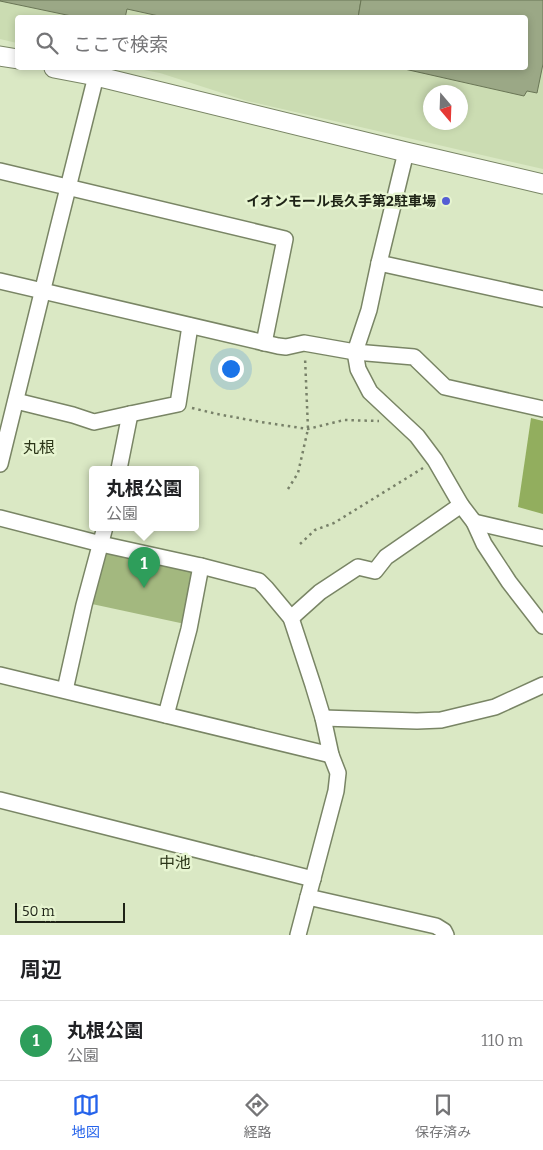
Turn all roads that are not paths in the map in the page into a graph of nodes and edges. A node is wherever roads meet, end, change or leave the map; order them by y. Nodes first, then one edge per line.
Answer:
1 (0, 56) edge
2 (15, 59) edge
3 (64, 70) edge
4 (96, 76) junction
5 (406, 152) junction
6 (0, 171) edge
7 (543, 184) edge
8 (68, 186) junction
9 (379, 263) junction
10 (0, 280) edge
11 (42, 291) junction
12 (543, 299) edge
13 (190, 326) junction
14 (264, 343) junction
15 (355, 352) junction
16 (16, 401) junction
17 (543, 409) edge
18 (130, 414) junction
19 (0, 464) edge
20 (120, 466) edge
21 (461, 505) junction
22 (0, 518) edge
23 (474, 522) junction
24 (104, 531) edge
25 (543, 538) edge
26 (101, 544) junction
27 (201, 566) junction
28 (291, 618) junction
29 (543, 626) edge
30 (0, 675) edge
31 (543, 685) edge
32 (66, 690) junction
33 (166, 715) junction
34 (323, 718) junction
35 (331, 755) junction
36 (0, 800) edge
37 (314, 879) junction
38 (308, 897) junction
39 (298, 935) edge
40 (446, 935) edge

1 - 2 street
3 - 4 street
4 - 5 street
4 - 8 street
5 - 7 street
5 - 9 street
6 - 8 street
8 - 11 street
8 - 14 street
9 - 12 street
9 - 15 street
10 - 11 street
11 - 13 street
11 - 16 street
13 - 14 street
13 - 18 street
14 - 15 street
15 - 17 street
15 - 21 street
16 - 18 street
16 - 19 street
18 - 20 street
21 - 23 street
21 - 28 street
22 - 26 street
23 - 25 street
23 - 29 street
24 - 26 street
26 - 27 street
26 - 32 street
27 - 28 street
27 - 33 street
28 - 34 street
30 - 32 street
31 - 34 street
32 - 33 street
33 - 35 street
34 - 35 street
35 - 37 street
36 - 37 street
37 - 38 street
38 - 39 street
38 - 40 street

